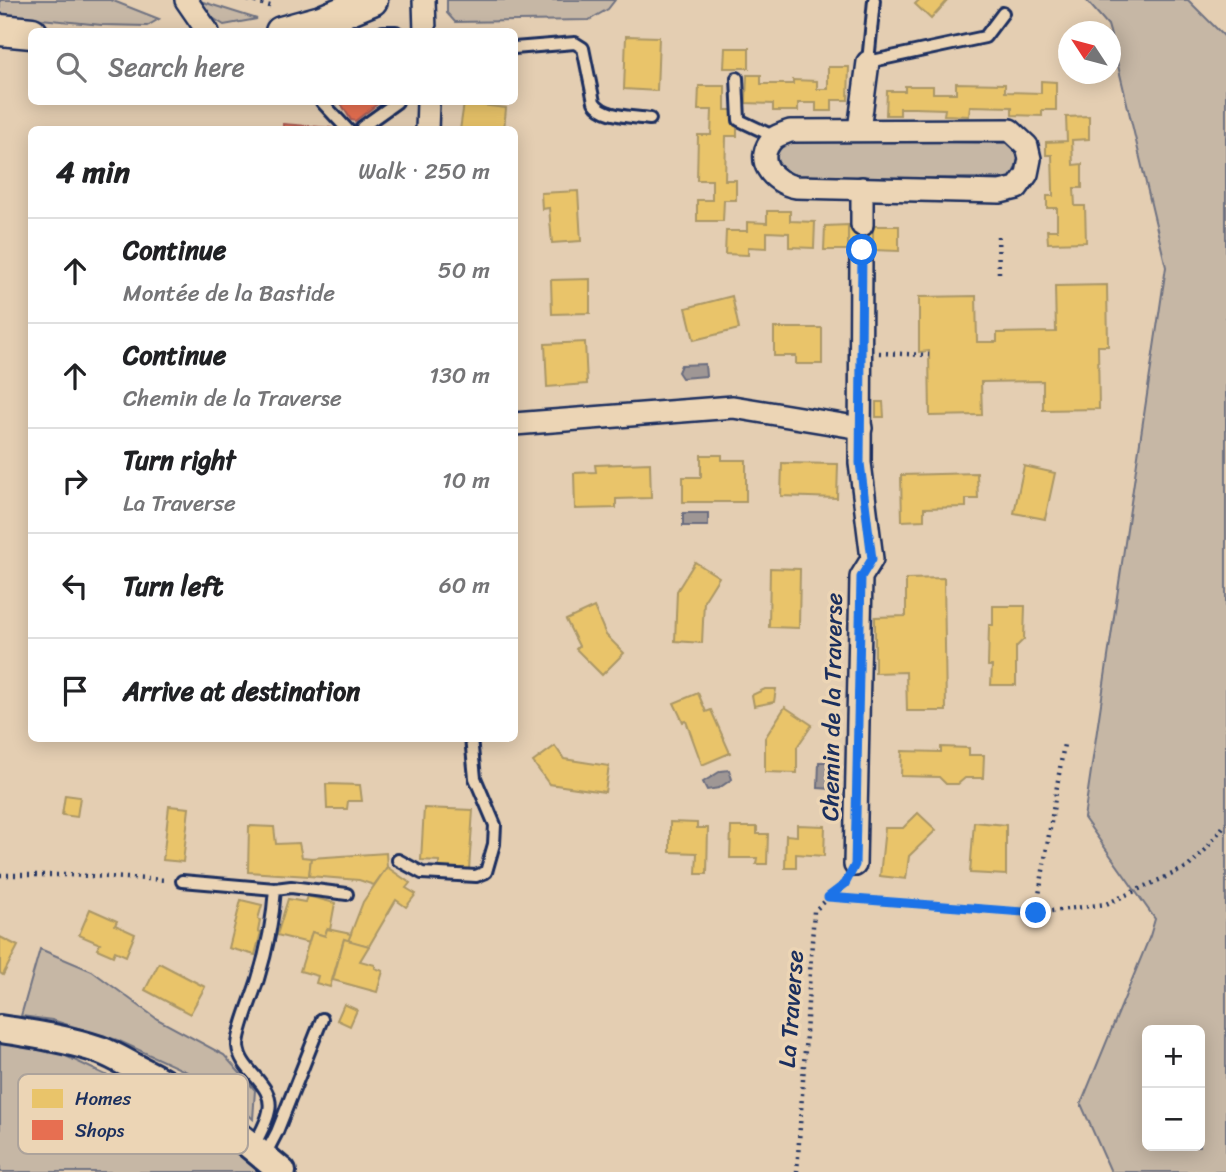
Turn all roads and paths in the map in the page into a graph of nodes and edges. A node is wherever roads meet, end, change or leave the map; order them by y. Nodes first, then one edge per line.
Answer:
1 (186, 0) edge
2 (372, 0) edge
3 (424, 0) edge
4 (874, 0) edge
5 (1003, 13) dead end
6 (205, 28) edge
7 (297, 28) edge
8 (425, 28) edge
9 (0, 30) edge
10 (28, 33) edge
11 (518, 48) edge
12 (868, 62) junction
13 (737, 78) dead end
14 (325, 105) edge
15 (393, 105) edge
16 (428, 105) edge
17 (650, 119) dead end
18 (344, 126) edge
19 (363, 126) edge
20 (427, 126) edge
21 (859, 130) junction
22 (775, 137) junction
23 (862, 188) junction
24 (862, 225) dead end
25 (998, 236) dead end
26 (862, 250) dead end
27 (999, 273) dead end
28 (860, 352) junction
29 (929, 355) dead end
30 (518, 424) edge
31 (861, 428) junction
32 (471, 742) edge
33 (1064, 744) dead end
34 (1226, 823) edge
35 (398, 860) dead end
36 (855, 865) joint
37 (0, 875) edge
38 (182, 881) joint
39 (275, 889) junction
40 (347, 894) dead end
41 (828, 897) junction
42 (1036, 913) junction
43 (322, 1019) dead end
44 (0, 1029) edge
45 (150, 1074) edge
46 (248, 1145) edge
47 (266, 1159) edge
48 (797, 1172) edge

1 - 6 street
2 - 7 main road
3 - 8 street
4 - 12 lane
5 - 12 lane
9 - 10 main road
11 - 17 lane
12 - 21 street
13 - 22 lane
14 - 18 lane
15 - 19 lane
16 - 20 street
21 - 22 street
21 - 23 street
22 - 23 street
23 - 24 street
25 - 27 path
26 - 28 street, Chemin de la Traverse
28 - 29 path
28 - 31 street, Chemin de la Traverse
30 - 31 street
31 - 36 street, Chemin de la Traverse
32 - 35 lane
33 - 42 path
34 - 42 path
36 - 41 path, La Traverse
37 - 38 path
38 - 39 lane
39 - 40 lane
39 - 47 lane
41 - 42 path
41 - 48 path, La Traverse
43 - 47 lane
44 - 45 street
46 - 47 street

